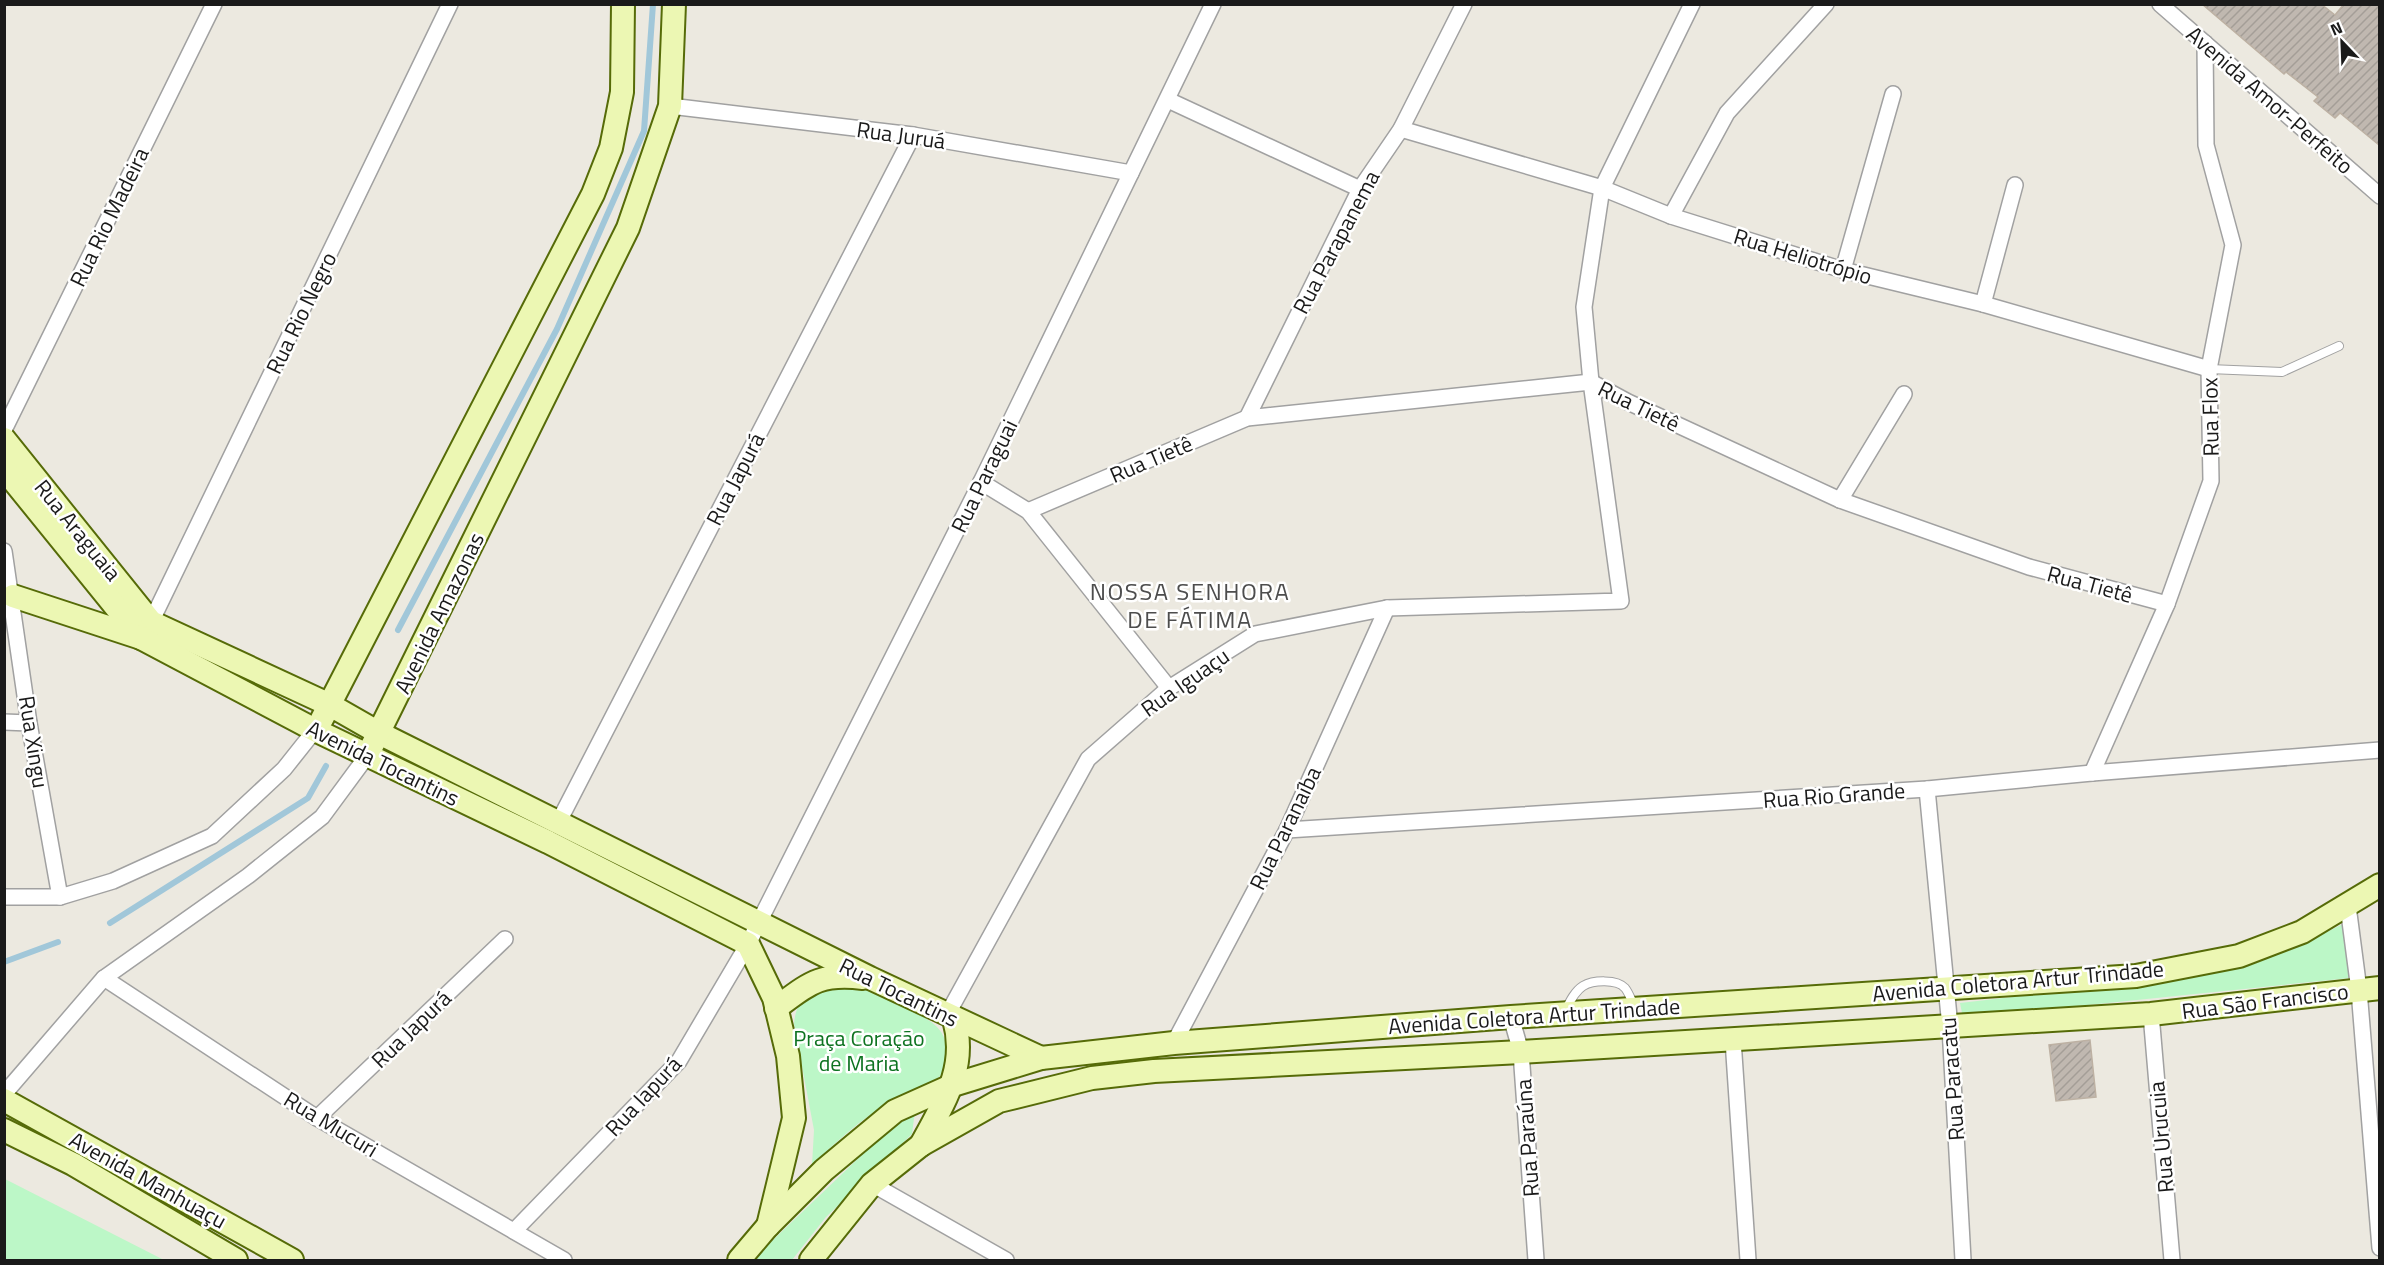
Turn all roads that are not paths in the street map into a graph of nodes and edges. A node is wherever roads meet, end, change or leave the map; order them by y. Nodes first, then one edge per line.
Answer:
1 (213, 4) edge
2 (450, 4) edge
3 (623, 4) edge
4 (674, 4) edge
5 (1213, 4) edge
6 (1464, 4) edge
7 (1692, 4) edge
8 (1826, 4) edge
9 (2160, 4) edge
10 (2205, 43) junction
11 (1893, 94) dead end
12 (1168, 100) junction
13 (670, 105) junction
14 (1401, 129) junction
15 (913, 135) junction
16 (1131, 173) junction
17 (2015, 185) dead end
18 (1602, 188) junction
19 (1360, 189) junction
20 (2379, 196) edge
21 (1671, 216) junction
22 (1843, 270) junction
23 (1983, 304) junction
24 (2339, 346) dead end
25 (2209, 369) junction
26 (1591, 382) junction
27 (1904, 394) dead end
28 (1247, 418) junction
29 (4, 430) edge
30 (4, 438) edge
31 (4, 469) edge
32 (981, 482) junction
33 (1840, 500) junction
34 (1028, 511) junction
35 (4, 551) edge
36 (13, 596) junction
37 (2167, 604) junction
38 (1387, 608) junction
39 (146, 630) junction
40 (1169, 688) junction
41 (330, 705) junction
42 (4, 722) edge
43 (29, 723) junction
44 (315, 730) junction
45 (379, 733) junction
46 (2379, 750) edge
47 (367, 756) junction
48 (2092, 773) junction
49 (1927, 789) junction
50 (558, 823) junction
51 (1287, 830) junction
52 (2379, 885) edge
53 (4, 897) edge
54 (60, 897) junction
55 (2348, 906) junction
56 (758, 923) junction
57 (505, 939) dead end
58 (748, 944) junction
59 (104, 978) junction
60 (870, 978) junction
61 (2369, 989) edge
62 (1946, 990) junction
63 (776, 1008) junction
64 (2151, 1014) junction
65 (951, 1017) junction
66 (1511, 1017) junction
67 (1950, 1027) junction
68 (1733, 1040) junction
69 (1174, 1043) junction
70 (1521, 1052) junction
71 (1041, 1058) junction
72 (953, 1085) junction
73 (4, 1094) edge
74 (4, 1100) edge
75 (317, 1118) junction
76 (4, 1130) edge
77 (921, 1146) junction
78 (872, 1184) junction
79 (767, 1227) junction
80 (514, 1231) junction
81 (2379, 1248) edge
82 (236, 1260) edge
83 (292, 1260) edge
84 (564, 1260) edge
85 (739, 1260) edge
86 (811, 1260) edge
87 (1006, 1260) edge
88 (1536, 1260) edge
89 (1748, 1260) edge
90 (1963, 1260) edge
91 (2172, 1260) edge

1 - 29 street, Rua Rio Madeira
2 - 39 street, Rua Rio Negro
3 - 41 street
4 - 13 street, Avenida Amazonas
5 - 12 street, Rua Paraguai
6 - 14 street, Rua Parapanema
7 - 18 street
8 - 21 street
9 - 10 street, Avenida Amor-Perfeito
10 - 20 street, Avenida Amor-Perfeito
10 - 25 street, Rua Flox
11 - 22 street
12 - 16 street, Rua Paraguai
12 - 19 street
13 - 15 street, Rua Juruá
13 - 45 street, Avenida Amazonas
14 - 18 street, Rua Heliotrópio
14 - 19 street, Rua Parapanema
15 - 16 street, Rua Juruá
15 - 50 street, Rua Japurá
16 - 32 street, Rua Paraguai
17 - 23 street
18 - 21 street, Rua Heliotrópio
18 - 26 street
19 - 28 street, Rua Parapanema
21 - 22 street, Rua Heliotrópio
22 - 23 street, Rua Heliotrópio
23 - 25 street, Rua Heliotrópio
24 - 25 lane
25 - 37 street, Rua Flox
26 - 28 street, Rua Tietê
26 - 33 street, Rua Tietê
26 - 38 street, Rua Iguaçu
27 - 33 street
28 - 34 street, Rua Tietê
30 - 39 street, Rua Araguaia
31 - 39 street, Rua Araguaia
32 - 34 street
32 - 56 street, Rua Paraguai
33 - 37 street, Rua Tietê
34 - 40 street
35 - 36 street, Rua Xingu
36 - 39 street, Avenida Tocantins
36 - 43 street, Rua Xingu
37 - 48 street, Rua Flox
38 - 40 street, Rua Iguaçu
38 - 51 street, Rua Paranaíba
39 - 41 street, Avenida Tocantins
39 - 44 street, Avenida Tocantins
40 - 65 street, Rua Iguaçu
41 - 44 street
41 - 45 street, Avenida Tocantins
42 - 43 street
43 - 54 street, Rua Xingu
44 - 47 street, Avenida Tocantins
44 - 54 street
45 - 47 street, Avenida Amazonas
45 - 50 street, Avenida Tocantins
46 - 48 street, Rua Rio Grande
47 - 58 street, Avenida Tocantins
47 - 59 street, Avenida Amazonas
48 - 49 street, Rua Rio Grande
49 - 51 street, Rua Rio Grande
49 - 62 street, Rua Paracatu
50 - 56 street, Avenida Tocantins
51 - 69 street, Rua Paranaíba
52 - 55 street, Avenida Coletora Artur Trindade
53 - 54 street
55 - 61 street
55 - 62 street, Avenida Coletora Artur Trindade
56 - 58 street, Rua Paraguai
56 - 60 street, Rua Tocantins
57 - 75 street, Rua Japurá
58 - 63 street
58 - 80 street, Rua Iapurá
59 - 73 street, Avenida Amazonas
59 - 75 street, Rua Mucuri
60 - 63 street
60 - 65 street, Rua Tocantins
61 - 64 street, Rua São Francisco
61 - 81 street
62 - 66 street, Avenida Coletora Artur Trindade
62 - 67 street, Rua Paracatu
63 - 79 street
64 - 67 street, Avenida Coletora Artur Trindade
64 - 91 street, Rua Urucuia
65 - 71 street, Rua Tocantins
65 - 72 street
66 - 69 street, Avenida Coletora Artur Trindade
66 - 70 street, Rua Paraúna
67 - 68 street, Avenida Coletora Artur Trindade
67 - 90 street, Rua Paracatu
68 - 70 street, Avenida Coletora Artur Trindade
68 - 89 street
69 - 71 street, Avenida Coletora Artur Trindade
70 - 77 street, Avenida Coletora Artur Trindade
70 - 88 street, Rua Paraúna
71 - 72 street, Avenida Coletora Artur Trindade
72 - 77 street
72 - 79 street, Avenida Coletora Artur Trindade
74 - 83 street, Avenida Manhuaçu
75 - 80 street, Rua Mucuri
76 - 82 street, Avenida Manhuaçu
77 - 78 street, Avenida Coletora Artur Trindade
78 - 86 street, Avenida Coletora Artur Trindade
78 - 87 street
79 - 85 street, Avenida Coletora Artur Trindade
80 - 84 street, Rua Mucuri

